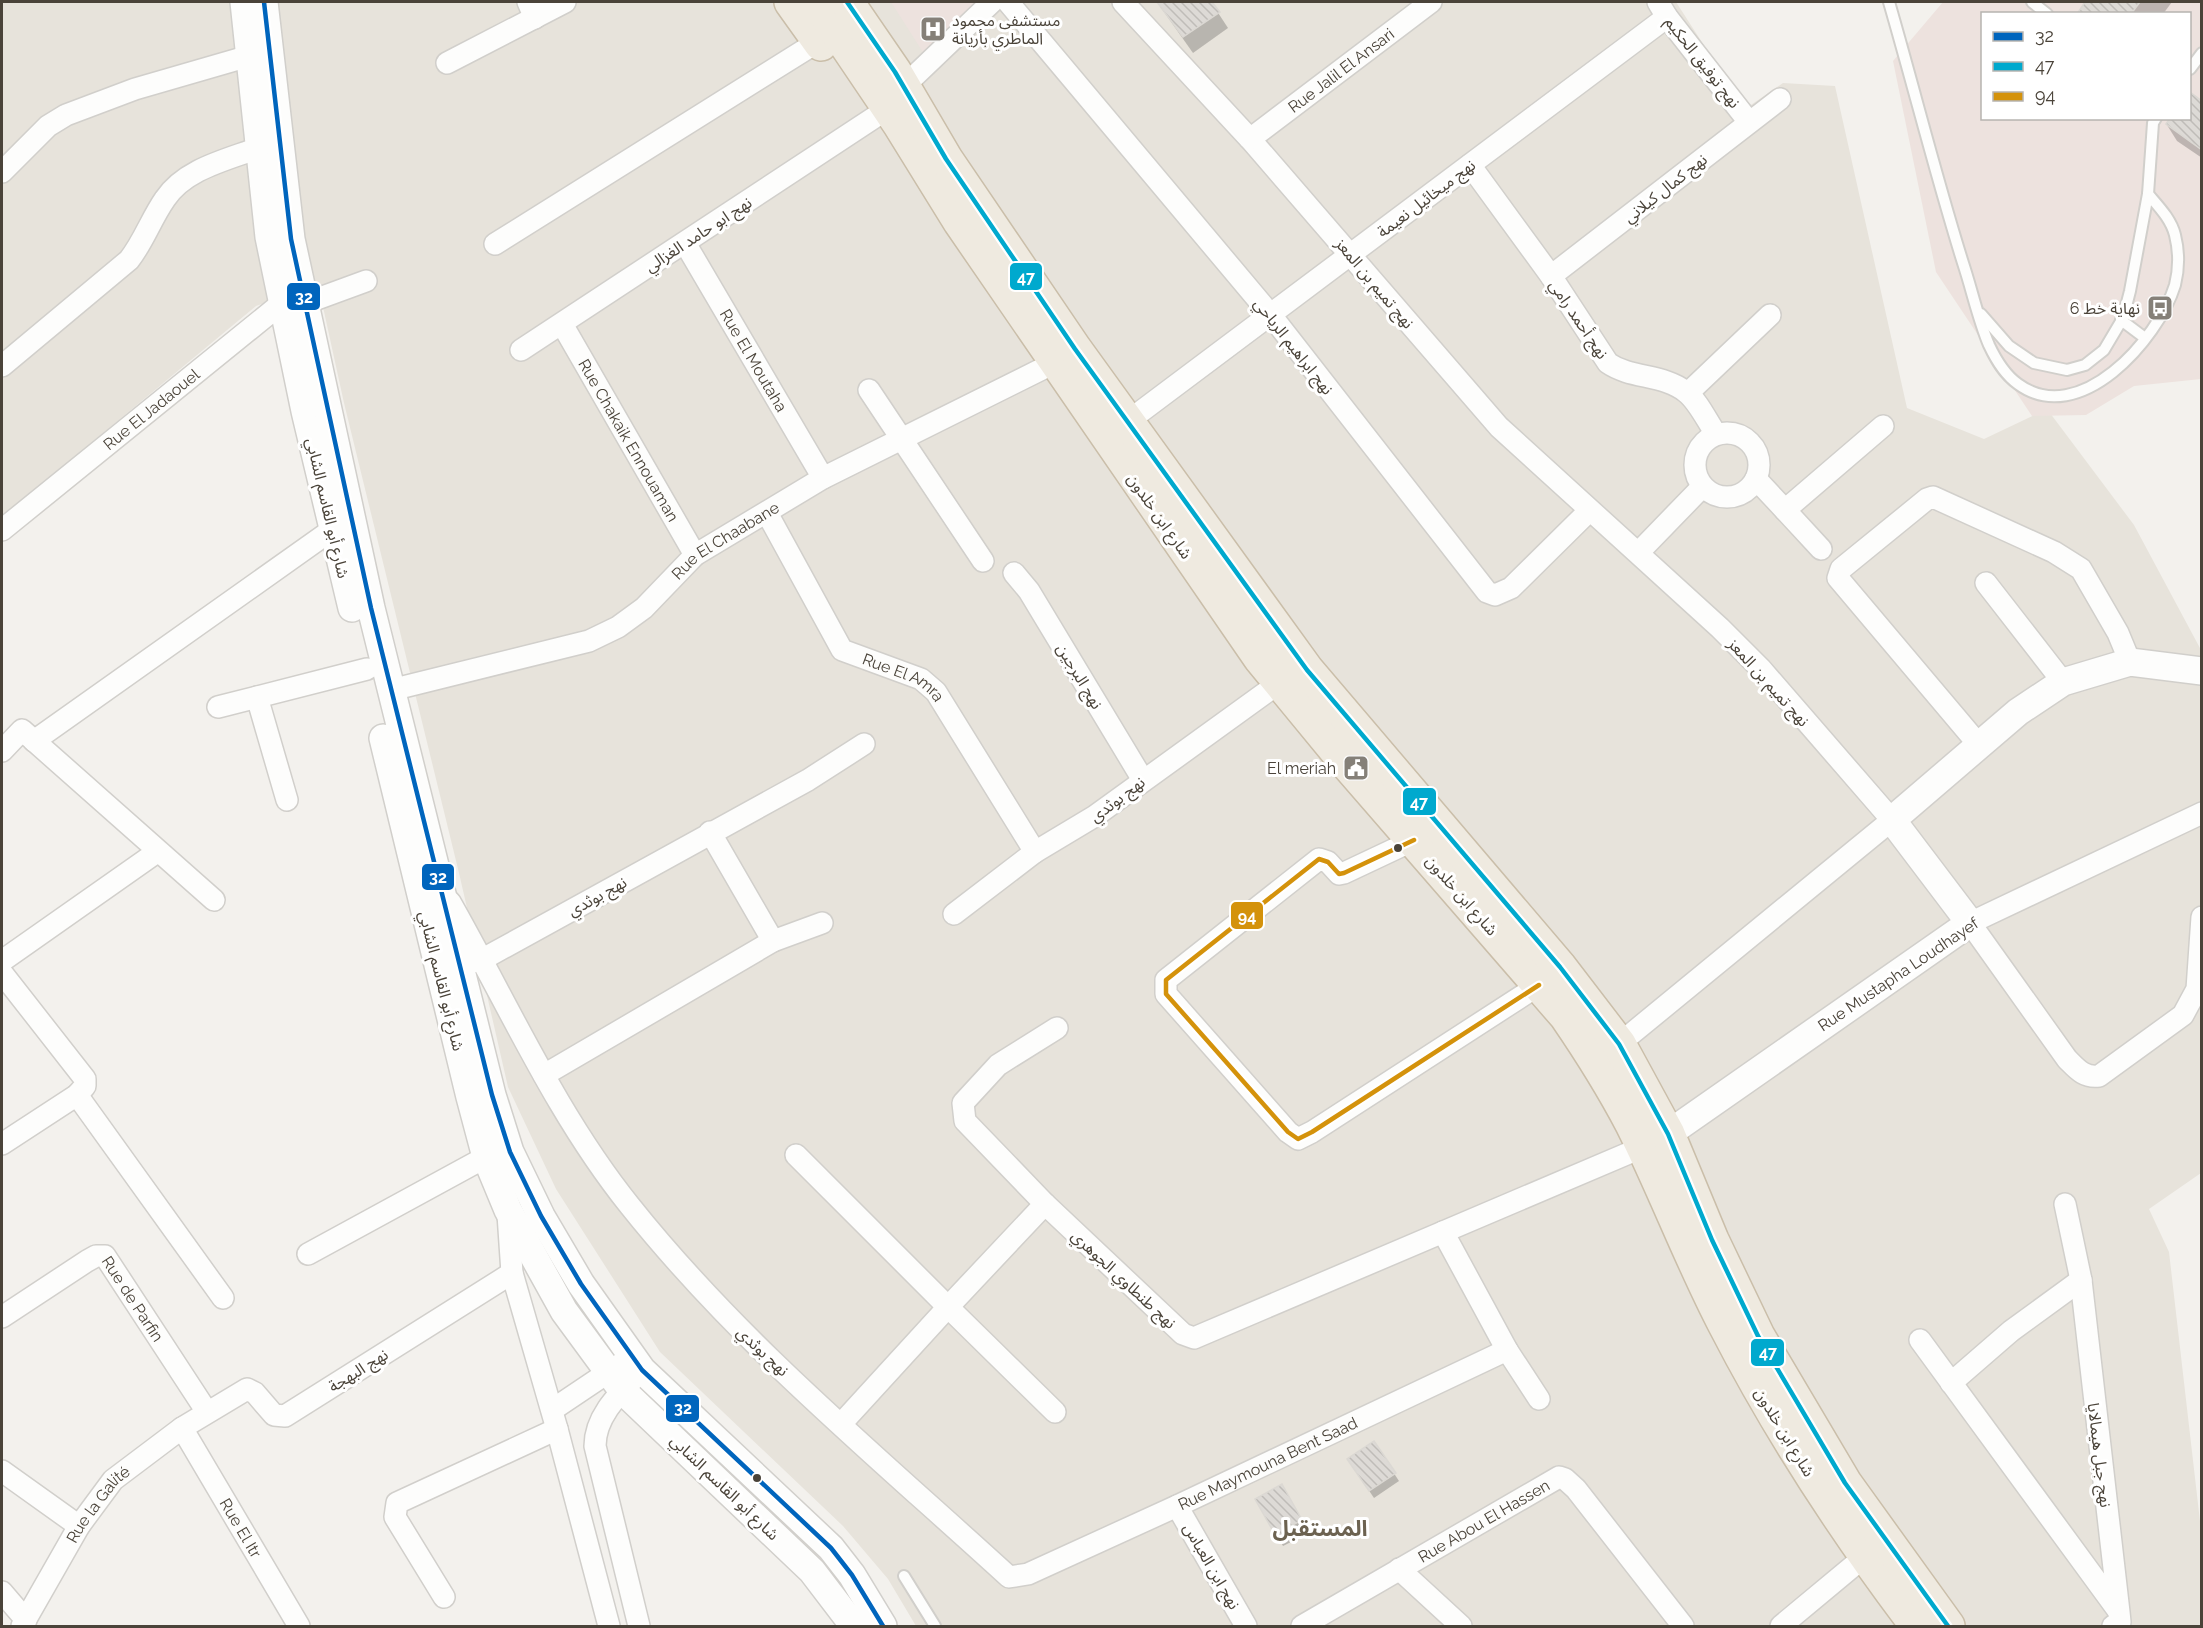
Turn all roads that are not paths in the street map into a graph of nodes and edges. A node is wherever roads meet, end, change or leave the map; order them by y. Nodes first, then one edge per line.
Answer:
1 (244, 2) edge
2 (264, 2) edge
3 (565, 2) edge
4 (791, 2) edge
5 (818, 2) edge
6 (847, 2) edge
7 (870, 2) edge
8 (992, 2) edge
9 (1008, 2) edge
10 (1124, 2) edge
11 (1431, 2) edge
12 (1889, 2) edge
13 (2032, 2) edge
14 (1663, 9) edge
15 (531, 10) edge
16 (2044, 12) edge
17 (819, 41) junction
18 (2202, 53) edge
19 (249, 56) junction
20 (447, 63) dead end
21 (2191, 68) edge
22 (898, 80) junction
23 (1780, 99) dead end
24 (875, 117) junction
25 (2155, 120) edge
26 (1749, 122) junction
27 (1250, 139) junction
28 (258, 148) junction
29 (1470, 165) junction
30 (928, 171) junction
31 (2, 172) edge
32 (2148, 194) junction
33 (685, 243) junction
34 (495, 244) dead end
35 (1351, 254) junction
36 (1551, 276) junction
37 (366, 281) dead end
38 (294, 303) junction
39 (1979, 312) junction
40 (1270, 314) junction
41 (1770, 315) dead end
42 (2121, 320) junction
43 (562, 324) junction
44 (2145, 338) junction
45 (521, 350) dead end
46 (1056, 362) junction
47 (2, 366) edge
48 (869, 390) dead end
49 (1688, 393) junction
50 (1127, 422) junction
51 (1883, 426) dead end
52 (1716, 434) junction
53 (902, 440) junction
54 (823, 478) junction
55 (1756, 479) junction
56 (1702, 487) junction
57 (1785, 510) junction
58 (1589, 511) junction
59 (767, 513) junction
60 (342, 524) junction
61 (2, 530) edge
62 (1821, 549) dead end
63 (1639, 552) junction
64 (695, 555) junction
65 (983, 561) dead end
66 (1014, 573) dead end
67 (1986, 583) dead end
68 (2130, 662) junction
69 (367, 669) junction
70 (2202, 671) edge
71 (2063, 681) junction
72 (1279, 683) junction
73 (391, 690) junction
74 (257, 697) junction
75 (218, 707) dead end
76 (34, 741) junction
77 (864, 744) dead end
78 (1979, 745) junction
79 (2, 751) edge
80 (1143, 780) junction
81 (286, 800) dead end
82 (2202, 813) edge
83 (1892, 820) junction
84 (710, 832) junction
85 (1414, 840) junction
86 (157, 852) junction
87 (1035, 852) junction
88 (214, 900) dead end
89 (954, 914) dead end
90 (2202, 917) edge
91 (822, 923) dead end
92 (1970, 923) junction
93 (772, 941) junction
94 (2, 961) edge
95 (460, 964) junction
96 (2, 973) edge
97 (1539, 985) junction
98 (1057, 1028) dead end
99 (1619, 1044) junction
100 (544, 1075) junction
101 (77, 1095) junction
102 (1655, 1141) junction
103 (2, 1144) edge
104 (796, 1155) dead end
105 (486, 1157) junction
106 (1045, 1204) junction
107 (2064, 1204) dead end
108 (508, 1210) junction
109 (1443, 1232) junction
110 (308, 1254) dead end
111 (512, 1273) junction
112 (2081, 1280) junction
113 (223, 1298) dead end
114 (948, 1307) junction
115 (2, 1317) edge
116 (1920, 1340) dead end
117 (1507, 1350) junction
118 (637, 1363) junction
119 (616, 1382) junction
120 (1951, 1383) junction
121 (1539, 1399) dead end
122 (207, 1412) junction
123 (1055, 1412) dead end
124 (555, 1419) junction
125 (841, 1424) junction
126 (182, 1428) junction
127 (2, 1472) edge
128 (1178, 1506) junction
129 (79, 1526) junction
130 (1864, 1557) junction
131 (1399, 1569) junction
132 (1028, 1574) joint
133 (904, 1576) dead end
134 (2, 1592) edge
135 (444, 1597) dead end
136 (2119, 1622) edge
137 (24, 1623) edge
138 (299, 1626) edge
139 (609, 1626) edge
140 (639, 1626) edge
141 (854, 1626) edge
142 (883, 1626) edge
143 (935, 1626) edge
144 (1246, 1626) edge
145 (1302, 1626) edge
146 (1461, 1626) edge
147 (1683, 1626) edge
148 (1781, 1626) edge
149 (1915, 1626) edge
150 (1948, 1626) edge

1 - 19 street, شارع أبو القاسم الشابي
2 - 38 street, شارع أبو القاسم الشابي
3 - 15 street
4 - 17 highway
5 - 30 highway
6 - 22 highway
7 - 22 highway
8 - 22 street
9 - 40 street, نهج ابراهيم الرياحي
10 - 27 street, نهج تميم بن المعز
11 - 27 street, Rue Jalil El Ansari
12 - 39 lane
13 - 16 lane
14 - 26 street, نهج توفيق الحكيم
14 - 29 street, نهج ميخائيل نعيمة
15 - 20 street
17 - 24 highway
17 - 34 street
18 - 21 lane
19 - 28 street, شارع أبو القاسم الشابي
19 - 31 street
22 - 50 highway, شارع ابن خلدون
23 - 26 street, نهج كمال كيلاني
24 - 30 highway
24 - 33 street, نهج ابو حامد الغزالي
25 - 32 lane
26 - 36 street, نهج كمال كيلاني
27 - 35 street, نهج تميم بن المعز
28 - 38 street, شارع أبو القاسم الشابي
28 - 47 street
29 - 35 street, نهج ميخائيل نعيمة
29 - 36 street, نهج أحمد رامي
30 - 46 highway, شارع ابن خلدون
32 - 42 lane
32 - 44 lane
33 - 43 street, نهج ابو حامد الغزالي
33 - 54 street, Rue El Moutaha
35 - 40 street, نهج ميخائيل نعيمة
35 - 58 street, نهج تميم بن المعز
36 - 49 street, نهج أحمد رامي
37 - 38 street, Rue El Jadaouel
38 - 60 street, شارع أبو القاسم الشابي
38 - 61 street, Rue El Jadaouel
39 - 42 lane
39 - 44 lane
40 - 50 street, نهج ميخائيل نعيمة
40 - 58 street, نهج ابراهيم الرياحي
41 - 49 street
42 - 44 lane
43 - 45 street, نهج ابو حامد الغزالي
43 - 64 street, Rue Chakaik Ennouaman
46 - 53 street, Rue El Chaabane
46 - 72 highway, شارع ابن خلدون
48 - 53 street
49 - 52 street
50 - 99 highway, شارع ابن خلدون
51 - 57 street
52 - 55 street
52 - 56 street
53 - 54 street, Rue El Chaabane
53 - 65 street
54 - 59 street, Rue El Chaabane
55 - 56 street
55 - 57 street
56 - 63 street
57 - 62 street
58 - 63 street, نهج تميم بن المعز
59 - 64 street, Rue El Chaabane
59 - 87 street, Rue El Amra
60 - 69 street, شارع أبو القاسم الشابي
60 - 73 street, شارع أبو القاسم الشابي
60 - 76 street
63 - 83 street, نهج تميم بن المعز
64 - 73 street, Rue El Chaabane
66 - 80 street, نهج البرجين
67 - 71 street
68 - 70 street
68 - 71 street
68 - 78 street
69 - 74 street
69 - 95 street, شارع أبو القاسم الشابي
71 - 78 street
72 - 80 street, نهج بوثدي
72 - 85 highway, شارع ابن خلدون
73 - 95 street, شارع أبو القاسم الشابي
74 - 75 street
74 - 81 street
76 - 79 street
76 - 86 street
77 - 84 street, نهج بوثدي
78 - 83 street
80 - 87 street, نهج بوثدي
82 - 92 street, Rue Mustapha Loudhayef
83 - 92 street
83 - 99 street
84 - 93 street
84 - 95 street, نهج بوثدي
85 - 97 highway, شارع ابن خلدون
85 - 97 street
86 - 88 street
86 - 94 street
87 - 89 street, نهج بوثدي
90 - 92 street
91 - 93 street
92 - 102 street, Rue Mustapha Loudhayef
93 - 100 street
95 - 100 street, نهج بوثدي
95 - 105 street, شارع أبو القاسم الشابي
95 - 118 street, شارع أبو القاسم الشابي
96 - 101 street
97 - 102 highway, شارع ابن خلدون
98 - 106 street
99 - 102 highway, شارع ابن خلدون
100 - 125 street, نهج بوثدي
101 - 103 street
101 - 113 street
102 - 109 street, نهج طنطاوي الجوهري
102 - 130 highway, شارع ابن خلدون
102 - 150 highway, شارع ابن خلدون
104 - 114 street
105 - 108 street, شارع أبو القاسم الشابي
105 - 110 street
106 - 109 street, نهج طنطاوي الجوهري
106 - 114 street
107 - 112 street, نهج جبل هيمالايا
108 - 111 street
108 - 119 street, شارع أبو القاسم الشابي
109 - 117 street
111 - 122 street, نهج البهجة
111 - 124 street
112 - 120 street
112 - 136 street, نهج جبل هيمالايا
114 - 123 street
114 - 125 street
115 - 122 street, Rue de Parfin
116 - 120 street
117 - 121 street
117 - 128 street, Rue Maymouna Bent Saad
118 - 119 street
118 - 142 street, شارع أبو القاسم الشابي
119 - 124 street
119 - 140 street
119 - 141 street, شارع أبو القاسم الشابي
120 - 136 street
122 - 126 street, Rue la Galité
124 - 135 street
124 - 139 street
125 - 132 street, نهج بوثدي
126 - 129 street, Rue la Galité
126 - 138 street, Rue El Itr
127 - 129 street
128 - 132 street, Rue Maymouna Bent Saad
128 - 144 street, نهج ابن العباس
129 - 137 street, Rue la Galité
130 - 148 street
130 - 149 highway, شارع ابن خلدون
131 - 145 street, Rue Abou El Hassen
131 - 146 street
131 - 147 street, Rue Abou El Hassen
133 - 143 lane
134 - 137 street

